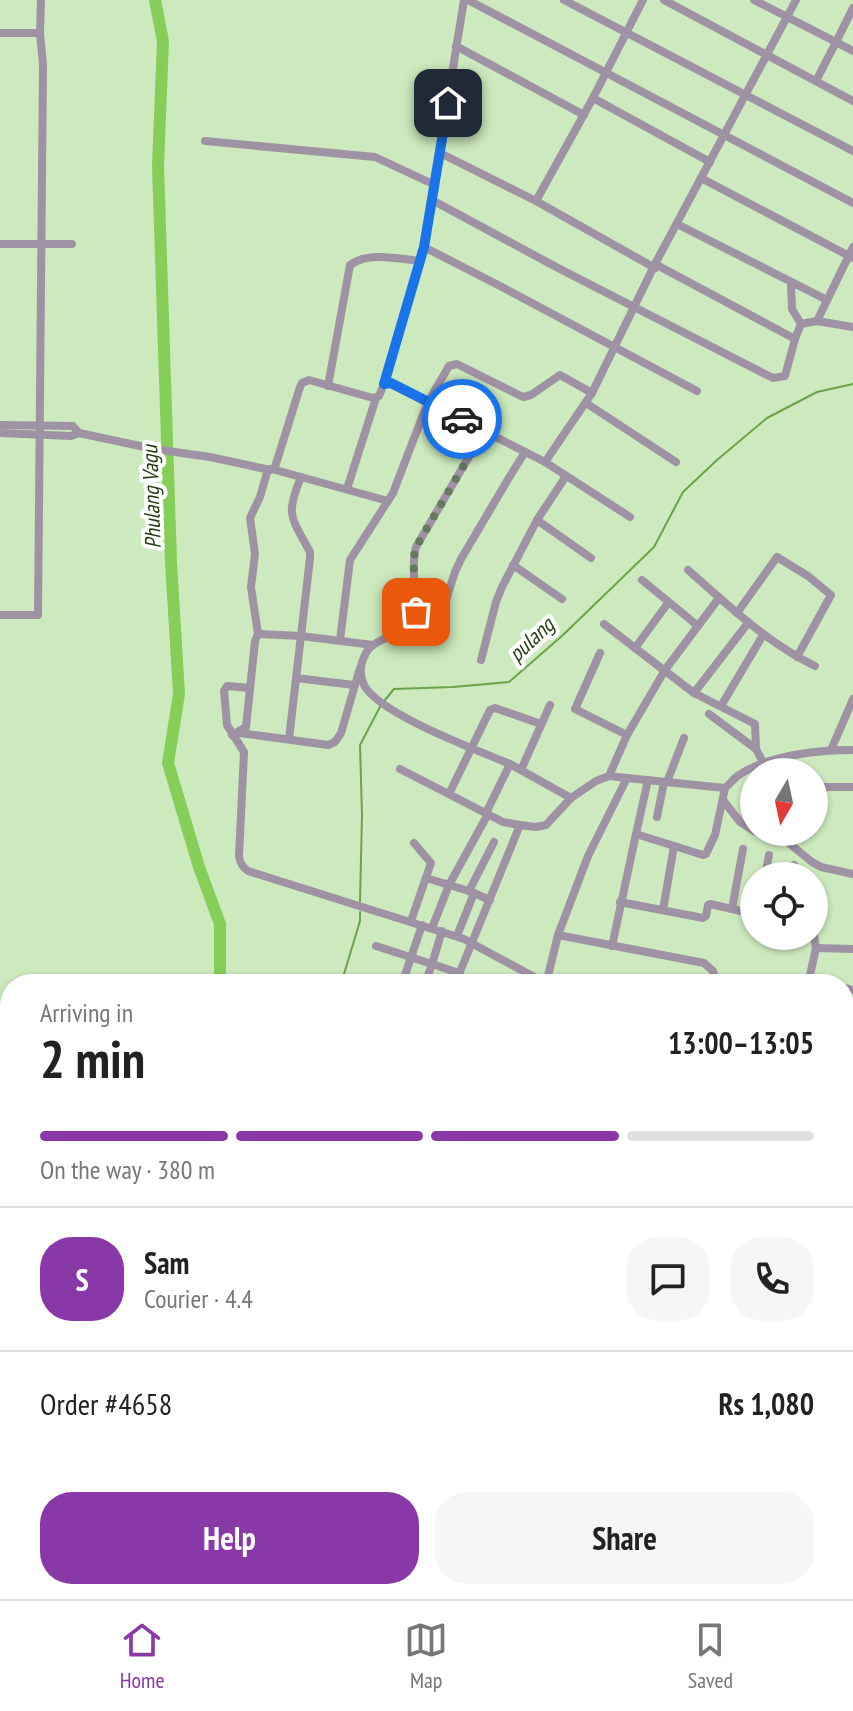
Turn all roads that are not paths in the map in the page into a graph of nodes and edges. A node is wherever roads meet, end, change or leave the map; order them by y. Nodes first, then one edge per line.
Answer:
1 (41, 0) edge
2 (466, 0) edge
3 (564, 0) edge
4 (643, 0) edge
5 (664, 0) edge
6 (754, 0) edge
7 (796, 0) edge
8 (853, 8) edge
9 (787, 17) junction
10 (0, 33) edge
11 (40, 33) junction
12 (627, 33) junction
13 (836, 42) junction
14 (456, 46) junction
15 (853, 51) edge
16 (767, 55) junction
17 (605, 73) junction
18 (816, 81) junction
19 (745, 96) junction
20 (593, 98) junction
21 (853, 101) edge
22 (584, 115) junction
23 (725, 135) junction
24 (205, 141) dead end
25 (853, 151) edge
26 (440, 153) junction
27 (710, 162) junction
28 (701, 178) junction
29 (435, 185) junction
30 (432, 200) junction
31 (536, 201) junction
32 (853, 203) edge
33 (677, 224) junction
34 (0, 244) edge
35 (72, 244) dead end
36 (41, 245) junction
37 (424, 247) junction
38 (852, 254) edge
39 (420, 261) junction
40 (655, 266) junction
41 (791, 283) junction
42 (827, 300) junction
43 (634, 308) junction
44 (817, 321) junction
45 (801, 324) junction
46 (853, 327) edge
47 (795, 339) junction
48 (615, 348) junction
49 (384, 384) junction
50 (328, 386) junction
51 (697, 391) dead end
52 (592, 393) junction
53 (376, 398) junction
54 (428, 402) junction
55 (586, 403) junction
56 (0, 425) edge
57 (40, 430) junction
58 (484, 431) junction
59 (0, 433) edge
60 (525, 452) junction
61 (545, 462) junction
62 (676, 462) dead end
63 (270, 469) junction
64 (566, 476) junction
65 (301, 477) junction
66 (347, 489) junction
67 (388, 501) junction
68 (630, 517) dead end
69 (537, 520) junction
70 (591, 558) dead end
71 (513, 565) junction
72 (688, 570) dead end
73 (642, 580) dead end
74 (719, 598) junction
75 (562, 599) dead end
76 (668, 603) junction
77 (416, 612) junction
78 (737, 613) junction
79 (0, 615) edge
80 (748, 623) junction
81 (604, 624) dead end
82 (698, 626) junction
83 (258, 634) junction
84 (763, 635) junction
85 (301, 636) junction
86 (340, 640) junction
87 (373, 645) junction
88 (635, 648) junction
89 (600, 653) dead end
90 (797, 657) junction
91 (481, 660) dead end
92 (815, 666) dead end
93 (360, 668) junction
94 (665, 670) junction
95 (296, 678) junction
96 (354, 685) junction
97 (250, 688) junction
98 (694, 693) junction
99 (853, 699) edge
100 (550, 705) dead end
101 (721, 706) junction
102 (709, 714) dead end
103 (541, 724) junction
104 (235, 734) junction
105 (627, 735) junction
106 (684, 738) dead end
107 (289, 739) junction
108 (472, 747) junction
109 (756, 749) junction
110 (831, 750) junction
111 (853, 750) edge
112 (760, 758) edge
113 (780, 758) edge
114 (510, 764) junction
115 (400, 769) dead end
116 (521, 770) junction
117 (740, 774) edge
118 (609, 776) junction
119 (627, 778) junction
120 (648, 780) junction
121 (666, 782) junction
122 (828, 787) edge
123 (853, 787) edge
124 (725, 788) junction
125 (449, 794) junction
126 (571, 798) junction
127 (723, 800) junction
128 (487, 814) junction
129 (657, 817) dead end
130 (740, 822) edge
131 (520, 825) junction
132 (636, 834) junction
133 (494, 842) dead end
134 (414, 843) dead end
135 (674, 846) junction
136 (793, 846) edge
137 (743, 849) dead end
138 (769, 855) dead end
139 (768, 862) edge
140 (853, 874) edge
141 (426, 878) junction
142 (449, 885) junction
143 (472, 892) junction
144 (490, 900) junction
145 (620, 902) junction
146 (732, 909) junction
147 (663, 910) junction
148 (740, 911) edge
149 (411, 921) junction
150 (422, 925) junction
151 (432, 928) junction
152 (442, 931) junction
153 (558, 935) junction
154 (457, 936) junction
155 (472, 943) junction
156 (376, 946) dead end
157 (612, 946) junction
158 (828, 948) edge
159 (853, 949) edge
160 (816, 950) edge
161 (411, 957) junction
162 (432, 964) junction
163 (459, 973) joint
164 (405, 974) edge
165 (428, 974) edge
166 (529, 974) edge
167 (549, 974) edge
168 (714, 974) edge
169 (810, 974) edge

1 - 11 street
2 - 14 street
2 - 17 street
3 - 12 street
4 - 12 street
5 - 16 street
6 - 9 street
7 - 9 street
8 - 13 street
9 - 13 street
9 - 16 street
10 - 11 street
11 - 36 street
12 - 17 street
12 - 19 street
13 - 15 street
13 - 18 street
14 - 22 street
14 - 26 street
16 - 18 street
16 - 19 street
17 - 20 street
17 - 23 street
18 - 21 street
19 - 23 street
19 - 25 street
20 - 22 street
20 - 27 street
22 - 31 street
23 - 27 street
23 - 32 street
24 - 29 street
26 - 29 street
26 - 31 street
27 - 28 street
28 - 33 street
28 - 38 street
29 - 30 street
30 - 37 street
30 - 43 street
31 - 40 street
33 - 40 street
33 - 41 street
34 - 36 street
35 - 36 street
36 - 57 street
37 - 39 street
37 - 48 street
38 - 42 street
39 - 49 street
39 - 50 street
40 - 43 street
40 - 47 street
41 - 42 street
41 - 45 street
42 - 44 street
43 - 47 street
43 - 48 street
44 - 45 street
44 - 46 street
45 - 47 street
48 - 51 street
48 - 52 street
49 - 53 street
49 - 54 street
50 - 53 street
50 - 63 street
52 - 54 street
52 - 55 street
53 - 66 street
54 - 58 street
54 - 67 street
55 - 61 street
55 - 62 street
56 - 57 street
57 - 59 street
57 - 63 street
57 - 79 street
58 - 60 street
58 - 77 street
60 - 61 street
60 - 77 street
61 - 64 street
63 - 65 street
63 - 83 street
64 - 68 street
64 - 69 street
65 - 66 street
65 - 85 street
66 - 67 street
67 - 86 street
69 - 70 street
69 - 71 street
71 - 75 street
71 - 91 street
72 - 74 street
73 - 76 street
74 - 78 street
74 - 82 street
76 - 82 street
76 - 88 street
77 - 87 street
78 - 80 street
78 - 90 street
80 - 84 street
80 - 98 street
81 - 88 street
82 - 94 street
83 - 85 street
83 - 97 street
84 - 90 street
84 - 101 street
85 - 86 street
85 - 95 street
86 - 87 street
87 - 93 street
88 - 94 street
89 - 105 street
90 - 92 street
93 - 96 street
93 - 108 street
94 - 98 street
94 - 105 street
95 - 96 street
95 - 107 street
96 - 107 street
97 - 104 street
97 - 104 street
98 - 101 street
99 - 110 street
100 - 103 street
101 - 109 street
102 - 109 street
103 - 108 street
103 - 116 street
104 - 107 street
104 - 149 street
105 - 118 street
106 - 121 street
108 - 114 street
108 - 125 street
109 - 112 street
110 - 111 street
110 - 113 street
114 - 116 street
114 - 128 street
115 - 125 street
116 - 126 street
117 - 124 street
118 - 119 street
118 - 126 street
119 - 120 street
119 - 153 street
120 - 121 street
120 - 132 street
121 - 124 street
121 - 129 street
122 - 123 street
124 - 127 street
125 - 128 street
126 - 131 street
127 - 130 street
127 - 135 street
128 - 131 street
128 - 142 street
131 - 144 street
132 - 135 street
132 - 145 street
133 - 143 street
134 - 141 street
135 - 147 street
136 - 140 street
137 - 146 street
138 - 139 street
141 - 142 street
141 - 149 street
142 - 143 street
142 - 151 street
143 - 144 street
143 - 154 street
144 - 155 street
145 - 147 street
145 - 157 street
146 - 147 street
146 - 148 street
149 - 150 street
150 - 151 street
150 - 161 street
151 - 152 street
152 - 154 street
152 - 162 street
153 - 157 street
153 - 167 street
154 - 155 street
155 - 163 street
155 - 166 street
156 - 161 street
157 - 168 street
158 - 159 street
160 - 169 street
161 - 162 street
161 - 164 street
162 - 163 street
162 - 165 street

